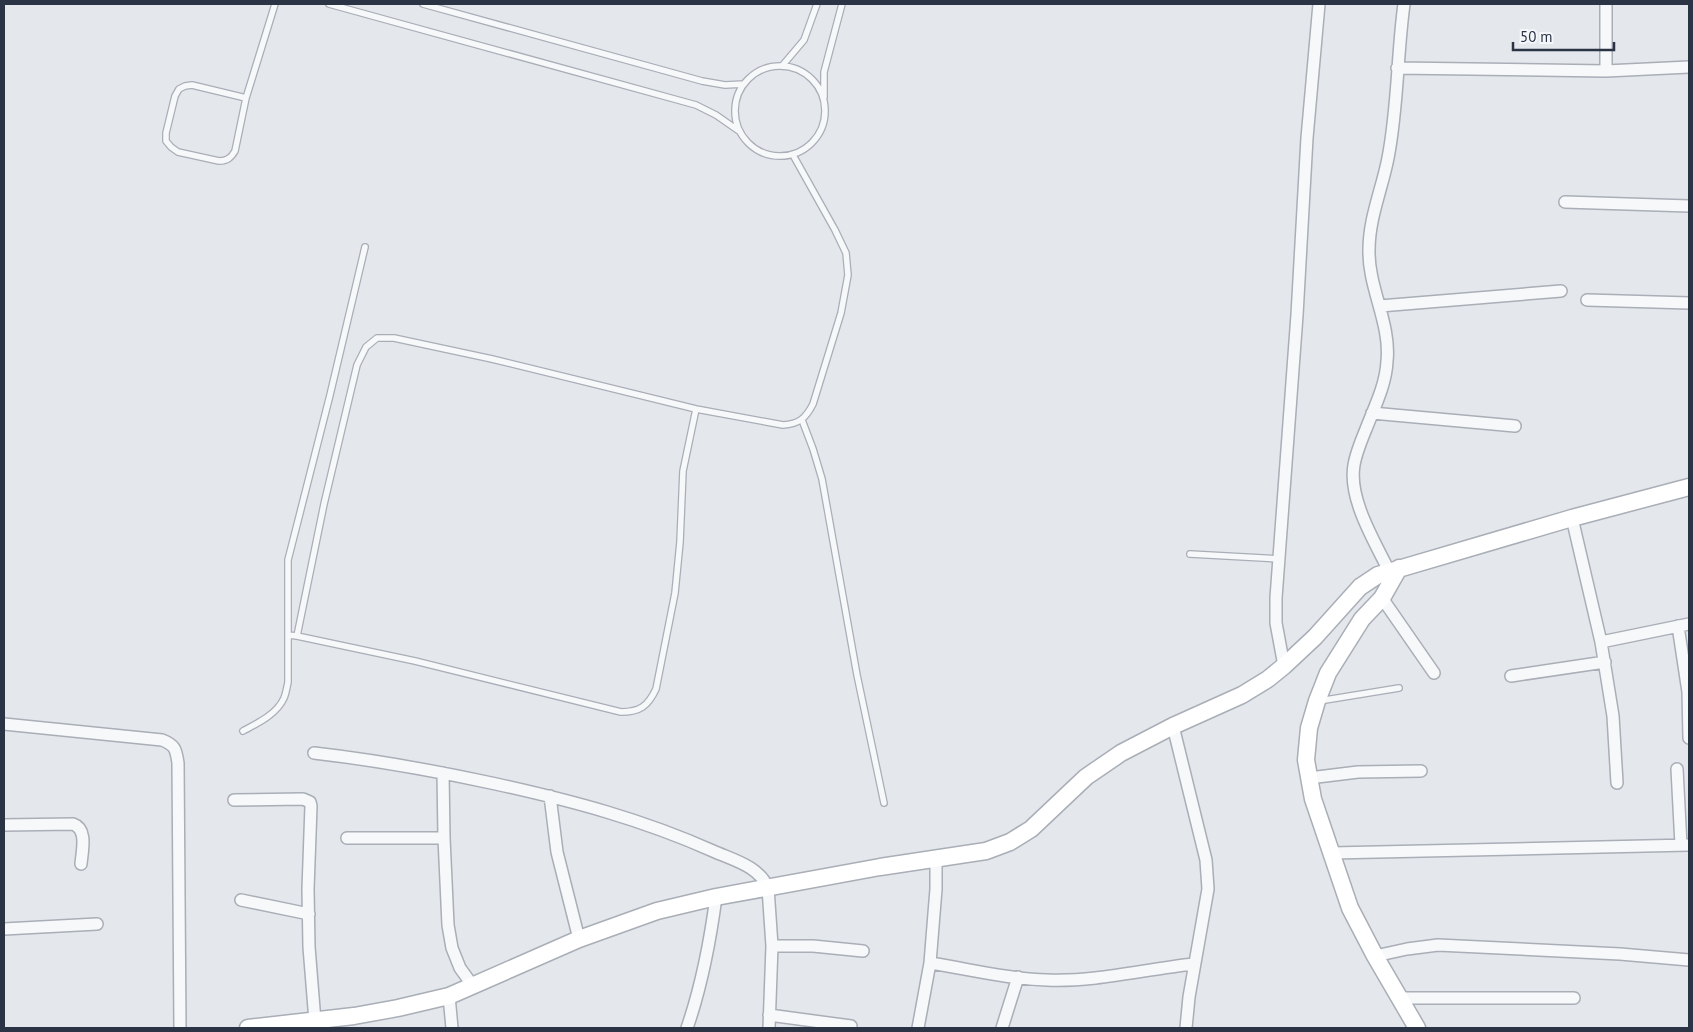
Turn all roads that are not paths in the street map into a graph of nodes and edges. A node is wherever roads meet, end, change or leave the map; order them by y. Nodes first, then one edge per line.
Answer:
1 (275, 4) edge
2 (328, 4) edge
3 (423, 4) edge
4 (817, 4) edge
5 (842, 4) edge
6 (1319, 4) edge
7 (1404, 4) edge
8 (1606, 4) edge
9 (782, 66) junction
10 (1689, 67) edge
11 (1397, 68) junction
12 (1606, 71) junction
13 (744, 84) junction
14 (246, 98) junction
15 (824, 101) junction
16 (739, 131) junction
17 (793, 155) junction
18 (1565, 202) dead end
19 (1689, 206) edge
20 (365, 248) dead end
21 (1561, 291) dead end
22 (1587, 300) dead end
23 (1689, 303) edge
24 (1380, 306) junction
25 (696, 409) junction
26 (1372, 413) junction
27 (802, 420) junction
28 (1515, 426) dead end
29 (1689, 487) edge
30 (1572, 518) junction
31 (1190, 554) dead end
32 (1279, 559) junction
33 (1394, 570) junction
34 (1382, 598) junction
35 (1684, 625) edge
36 (288, 635) junction
37 (297, 636) junction
38 (1601, 642) junction
39 (1605, 662) junction
40 (1284, 666) junction
41 (1434, 673) dead end
42 (1511, 676) dead end
43 (1399, 688) dead end
44 (1317, 701) junction
45 (4, 724) edge
46 (1173, 726) junction
47 (243, 731) dead end
48 (1689, 738) edge
49 (314, 753) dead end
50 (1677, 769) dead end
51 (1422, 771) dead end
52 (443, 773) junction
53 (1309, 778) junction
54 (1617, 783) dead end
55 (550, 796) junction
56 (234, 800) dead end
57 (884, 803) dead end
58 (4, 824) edge
59 (347, 838) dead end
60 (444, 838) junction
61 (1685, 845) edge
62 (1332, 853) junction
63 (936, 860) junction
64 (81, 864) dead end
65 (768, 888) junction
66 (716, 897) junction
67 (241, 900) dead end
68 (309, 914) junction
69 (97, 924) dead end
70 (4, 928) edge
71 (579, 939) junction
72 (772, 946) junction
73 (863, 951) dead end
74 (1375, 956) junction
75 (1689, 960) edge
76 (930, 963) junction
77 (1194, 964) junction
78 (1018, 977) junction
79 (473, 986) junction
80 (449, 996) junction
81 (1399, 998) junction
82 (1574, 998) dead end
83 (769, 1015) junction
84 (307, 1024) edge
85 (851, 1026) dead end
86 (180, 1028) edge
87 (248, 1028) edge
88 (452, 1028) edge
89 (687, 1028) edge
90 (769, 1028) edge
91 (918, 1028) edge
92 (1002, 1028) edge
93 (1186, 1028) edge
94 (1417, 1028) edge

1 - 14 lane
2 - 16 lane
3 - 13 lane
4 - 9 lane
5 - 15 lane
6 - 32 street
7 - 11 street
8 - 12 street
9 - 13 lane
9 - 15 lane
10 - 12 street
11 - 12 street
11 - 24 street
13 - 16 lane
14 - 14 lane
15 - 17 lane
16 - 17 lane
17 - 27 lane
18 - 19 street
20 - 36 lane
21 - 24 street
22 - 23 street
24 - 26 street
25 - 27 lane
25 - 37 lane
25 - 37 lane
26 - 28 street
26 - 33 street
27 - 57 lane
29 - 30 street
30 - 33 street
30 - 38 street
31 - 32 lane
32 - 40 street
33 - 34 street
33 - 40 street
34 - 41 street
34 - 44 street
35 - 38 street
35 - 48 street
36 - 37 lane
36 - 47 lane
38 - 39 street
39 - 42 street
39 - 54 street
40 - 46 street
43 - 44 lane
44 - 53 street
45 - 86 street
46 - 63 street
46 - 77 street
49 - 52 street
50 - 61 street
51 - 53 street
52 - 55 street
52 - 60 street
53 - 62 street
55 - 65 street
55 - 71 street
56 - 68 street
58 - 64 street
59 - 60 street
60 - 79 street
61 - 62 street
62 - 74 street
63 - 65 street
63 - 76 street
65 - 66 street
65 - 72 street
66 - 71 street
66 - 89 street
67 - 68 street
68 - 84 street
69 - 70 street
71 - 79 street
72 - 73 street
72 - 83 street
74 - 75 street
74 - 81 street
76 - 78 street
76 - 91 street
77 - 78 street
77 - 93 street
78 - 92 street
79 - 80 street
80 - 84 street
80 - 88 street
81 - 82 street
81 - 94 street
83 - 85 street
83 - 90 street
84 - 87 street

